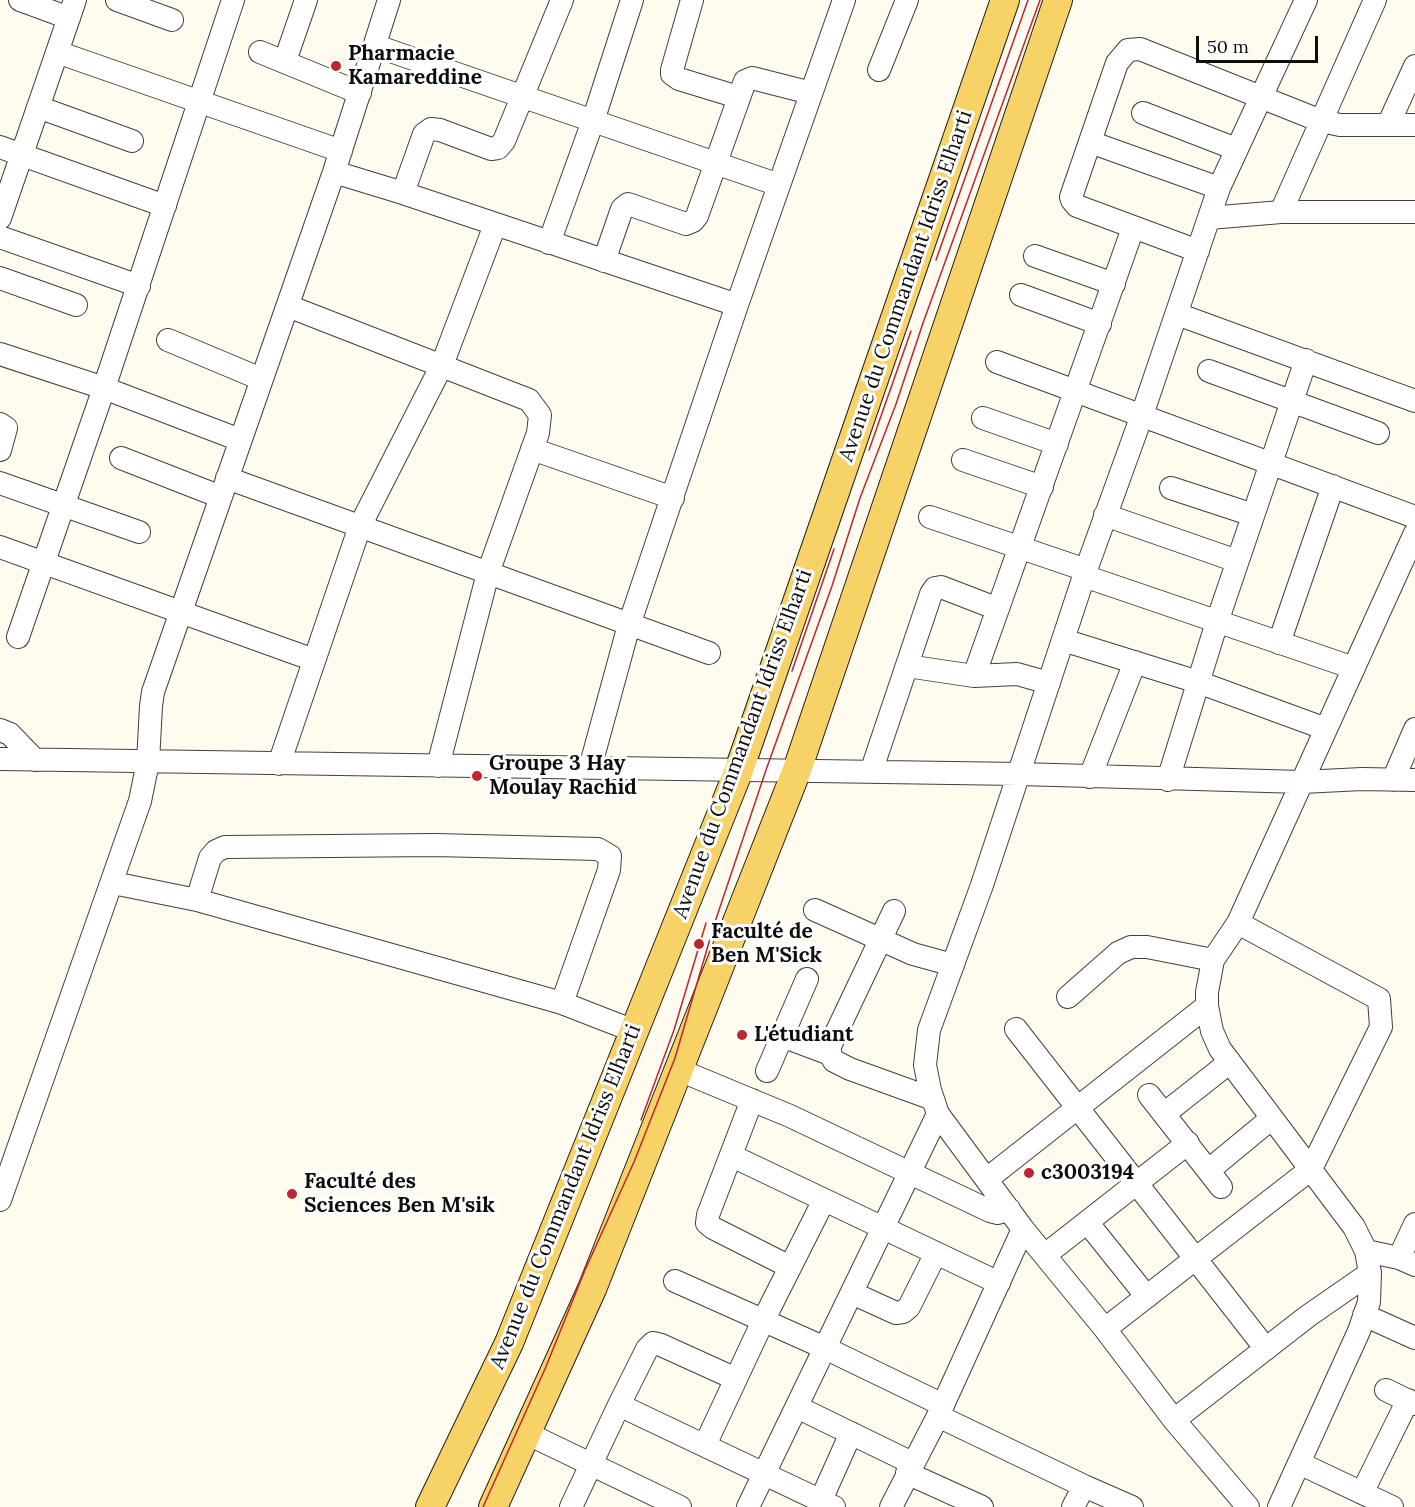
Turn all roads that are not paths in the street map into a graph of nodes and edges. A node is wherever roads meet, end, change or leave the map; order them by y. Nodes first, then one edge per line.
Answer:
1 (20, 0) edge
2 (117, 0) edge
3 (233, 0) edge
4 (306, 0) edge
5 (389, 0) edge
6 (562, 0) edge
7 (632, 0) edge
8 (692, 0) edge
9 (844, 0) edge
10 (907, 0) edge
11 (1005, 0) edge
12 (1058, 0) edge
13 (1306, 0) edge
14 (1375, 0) edge
15 (72, 9) edge
16 (172, 20) dead end
17 (376, 46) junction
18 (57, 52) junction
19 (260, 52) dead end
20 (285, 61) junction
21 (1415, 66) edge
22 (879, 70) dead end
23 (360, 93) junction
24 (811, 93) junction
25 (1260, 96) junction
26 (523, 97) junction
27 (738, 97) junction
28 (198, 103) junction
29 (38, 107) junction
30 (1143, 113) dead end
31 (1321, 121) junction
32 (593, 122) junction
33 (1388, 125) junction
34 (1415, 125) edge
35 (132, 141) dead end
36 (1090, 142) junction
37 (0, 147) edge
38 (1236, 148) junction
39 (22, 154) junction
40 (338, 162) junction
41 (715, 164) junction
42 (779, 185) junction
43 (1219, 188) junction
44 (403, 193) junction
45 (165, 206) junction
46 (1281, 212) junction
47 (1415, 212) edge
48 (0, 218) edge
49 (1209, 218) junction
50 (495, 225) junction
51 (1133, 228) junction
52 (0, 237) edge
53 (549, 243) junction
54 (1198, 251) junction
55 (1035, 256) dead end
56 (604, 261) junction
57 (0, 278) edge
58 (1114, 284) junction
59 (138, 286) junction
60 (1021, 295) dead end
61 (737, 304) junction
62 (76, 305) dead end
63 (288, 306) junction
64 (1177, 314) junction
65 (1100, 324) junction
66 (168, 340) dead end
67 (0, 354) edge
68 (1306, 360) junction
69 (997, 362) dead end
70 (442, 365) junction
71 (1209, 371) dead end
72 (261, 379) junction
73 (104, 388) junction
74 (1076, 390) junction
75 (1292, 401) junction
76 (1415, 401) edge
77 (1142, 415) junction
78 (983, 418) dead end
79 (0, 424) edge
80 (1378, 433) dead end
81 (240, 440) junction
82 (1057, 444) junction
83 (532, 449) junction
84 (0, 450) edge
85 (121, 458) dead end
86 (963, 460) dead end
87 (1271, 462) junction
88 (0, 483) edge
89 (1334, 486) junction
90 (224, 487) junction
91 (1042, 487) junction
92 (1172, 488) dead end
93 (673, 498) junction
94 (64, 505) junction
95 (1106, 515) junction
96 (1253, 515) junction
97 (930, 517) dead end
98 (1415, 517) edge
99 (360, 526) junction
100 (139, 532) dead end
101 (1415, 532) edge
102 (0, 547) edge
103 (1020, 548) junction
104 (1410, 559) edge
105 (1237, 561) junction
106 (44, 562) junction
107 (488, 573) junction
108 (1085, 573) junction
109 (998, 609) junction
110 (181, 612) junction
111 (1217, 622) junction
112 (629, 625) junction
113 (18, 637) dead end
114 (1063, 640) junction
115 (1279, 643) junction
116 (709, 653) dead end
117 (314, 660) junction
118 (1135, 662) junction
119 (907, 666) junction
120 (1354, 668) junction
121 (974, 676) junction
122 (1198, 682) junction
123 (1049, 683) junction
124 (1326, 729) junction
125 (1415, 729) edge
126 (0, 730) edge
127 (0, 759) edge
128 (35, 760) junction
129 (148, 762) junction
130 (279, 764) junction
131 (438, 765) junction
132 (590, 768) junction
133 (739, 770) junction
134 (797, 770) junction
135 (871, 772) junction
136 (1019, 774) junction
137 (1090, 777) junction
138 (1168, 780) junction
139 (1404, 780) edge
140 (1302, 782) junction
141 (113, 883) junction
142 (197, 900) junction
143 (815, 910) dead end
144 (894, 911) dead end
145 (1238, 923) junction
146 (881, 939) junction
147 (1213, 960) junction
148 (953, 965) junction
149 (807, 979) dead end
150 (1068, 997) dead end
151 (562, 1003) junction
152 (1207, 1006) junction
153 (1016, 1029) dead end
154 (634, 1031) junction
155 (782, 1036) junction
156 (830, 1054) junction
157 (1230, 1062) junction
158 (679, 1070) junction
159 (767, 1071) dead end
160 (1149, 1095) dead end
161 (752, 1100) junction
162 (936, 1107) junction
163 (1078, 1108) junction
164 (1164, 1114) junction
165 (1272, 1118) junction
166 (1188, 1143) junction
167 (732, 1156) junction
168 (1311, 1169) junction
169 (910, 1172) junction
170 (987, 1179) junction
171 (1137, 1183) junction
172 (0, 1200) edge
173 (824, 1200) junction
174 (1009, 1209) junction
175 (1087, 1222) junction
176 (1415, 1224) edge
177 (883, 1228) junction
178 (1023, 1229) junction
179 (936, 1253) junction
180 (1045, 1255) junction
181 (1195, 1259) junction
182 (1407, 1261) edge
183 (1368, 1262) junction
184 (790, 1267) junction
185 (675, 1281) dead end
186 (999, 1283) junction
187 (852, 1293) junction
188 (1147, 1297) junction
189 (1364, 1315) junction
190 (763, 1321) junction
191 (1105, 1329) junction
192 (1415, 1338) edge
193 (825, 1348) junction
194 (1266, 1349) junction
195 (736, 1379) junction
196 (1386, 1390) dead end
197 (1412, 1402) edge
198 (619, 1405) junction
199 (797, 1407) junction
200 (940, 1411) junction
201 (1174, 1420) junction
202 (526, 1433) junction
203 (851, 1433) junction
204 (705, 1444) junction
205 (1299, 1463) junction
206 (591, 1464) junction
207 (910, 1468) junction
208 (765, 1473) junction
209 (1084, 1486) junction
210 (1362, 1493) junction
211 (827, 1504) edge
212 (430, 1507) edge
213 (493, 1507) edge
214 (571, 1507) edge
215 (680, 1507) edge
216 (748, 1507) edge
217 (891, 1507) edge
218 (982, 1507) edge
219 (1073, 1507) edge
220 (1132, 1507) edge
221 (1248, 1507) edge
222 (1279, 1507) edge
223 (1392, 1507) edge

1 - 15 street
2 - 16 street
3 - 28 street
4 - 20 street
5 - 17 street
6 - 26 street
7 - 32 street
8 - 27 street
9 - 24 street
10 - 22 street
11 - 133 main road, Avenue du Commandant Idriss Elharti
12 - 134 main road
13 - 25 street
14 - 31 street
15 - 18 street
17 - 23 street
17 - 26 street
18 - 28 street
18 - 29 street
19 - 20 street
20 - 23 street
21 - 33 street
23 - 40 street
24 - 27 street
24 - 42 street
25 - 31 street
25 - 36 street
25 - 38 street
26 - 32 street
26 - 44 street
27 - 41 street
28 - 40 street
28 - 45 street
29 - 35 street
29 - 39 street
30 - 38 street
31 - 33 street
31 - 46 street
32 - 41 street
32 - 53 street
33 - 34 street
36 - 43 street
36 - 51 street
37 - 39 street
38 - 43 street
39 - 45 street
39 - 48 street
40 - 44 street
40 - 63 street
41 - 42 street
41 - 56 street
42 - 61 street
43 - 49 street
44 - 50 street
45 - 59 street
46 - 47 street
46 - 49 street
49 - 54 street
50 - 53 street
50 - 70 street
51 - 54 street
51 - 58 street
52 - 59 street
53 - 56 street
54 - 64 street
55 - 58 street
56 - 61 street
57 - 62 street
58 - 65 street
59 - 73 street
60 - 65 street
61 - 93 street
63 - 70 street
63 - 72 street
64 - 68 street
64 - 77 street
65 - 74 street
66 - 72 street
67 - 73 street
68 - 75 street
68 - 76 street
69 - 74 street
70 - 83 street
70 - 99 street
71 - 75 street
72 - 81 street
73 - 81 street
73 - 94 street
74 - 77 street
74 - 82 street
75 - 80 street
75 - 87 street
77 - 87 street
77 - 95 street
78 - 82 street
79 - 84 street
81 - 90 street
82 - 91 street
83 - 93 street
83 - 107 street
85 - 90 street
86 - 91 street
87 - 89 street
87 - 96 street
88 - 94 street
89 - 98 street
89 - 115 street
90 - 99 street
90 - 110 street
91 - 103 street
92 - 96 street
93 - 112 street
94 - 100 street
94 - 106 street
95 - 105 street
95 - 108 street
96 - 105 street
97 - 103 street
99 - 107 street
99 - 117 street
101 - 104 street
102 - 106 street
103 - 108 street
103 - 109 street
104 - 120 street
105 - 111 street
106 - 110 street
106 - 113 street
107 - 112 street
107 - 131 street
108 - 111 street
108 - 114 street
109 - 119 street
109 - 121 street
110 - 117 street
110 - 129 street
111 - 115 street
111 - 122 street
112 - 116 street
112 - 132 street
114 - 118 street
114 - 123 street
115 - 120 street
117 - 130 street
118 - 122 street
118 - 137 street
119 - 121 street
119 - 135 street
120 - 124 street
121 - 123 street
122 - 124 street
122 - 138 street
123 - 136 street
124 - 140 street
125 - 139 street
126 - 128 street
127 - 128 street
128 - 129 street
129 - 130 street
129 - 141 street
130 - 131 street
131 - 132 street
132 - 133 street
133 - 134 street
133 - 154 main road, Avenue du Commandant Idriss Elharti
134 - 135 street
134 - 158 main road
135 - 136 street
136 - 137 street
136 - 148 street
137 - 138 street
138 - 140 street
139 - 140 street
140 - 145 street
141 - 142 street
141 - 172 street
142 - 151 street
142 - 151 street
143 - 146 street
144 - 146 street
145 - 147 street
145 - 168 street
146 - 148 street
146 - 156 street
147 - 150 street
147 - 152 street
148 - 162 street
149 - 155 street
151 - 154 street
152 - 157 street
152 - 163 street
153 - 163 street
154 - 212 main road, Avenue du Commandant Idriss Elharti
155 - 156 street
155 - 159 street
156 - 162 street
157 - 164 street
157 - 165 street
158 - 161 street
158 - 202 main road
160 - 164 street
161 - 167 street
161 - 169 street
162 - 169 street
162 - 170 street
163 - 170 street
163 - 171 street
164 - 166 street
165 - 166 street
165 - 168 street
166 - 171 street
167 - 173 street
167 - 184 street
168 - 181 street
168 - 183 street
169 - 174 street
169 - 177 street
170 - 174 street
171 - 175 street
171 - 181 street
173 - 177 street
173 - 184 street
174 - 178 street
175 - 180 street
175 - 188 street
176 - 182 street
177 - 179 street
177 - 187 street
178 - 180 street
178 - 186 street
179 - 186 street
179 - 187 street
180 - 191 street
181 - 188 street
181 - 194 street
182 - 183 street
183 - 189 street
183 - 194 street
184 - 190 street
185 - 190 street
186 - 200 street
187 - 193 street
188 - 191 street
189 - 192 street
189 - 205 street
190 - 193 street
190 - 195 street
191 - 201 street
193 - 199 street
193 - 200 street
194 - 201 street
195 - 198 street
195 - 204 street
196 - 197 street
197 - 210 street
198 - 204 street
198 - 206 street
199 - 203 street
199 - 208 street
200 - 207 street
200 - 209 street
201 - 221 street
202 - 206 street
202 - 213 main road
203 - 207 street
203 - 211 street
204 - 208 street
205 - 210 street
205 - 222 street
206 - 214 street
206 - 215 street
207 - 217 street
207 - 218 street
208 - 211 street
208 - 216 street
209 - 219 street
209 - 220 street
210 - 223 street

